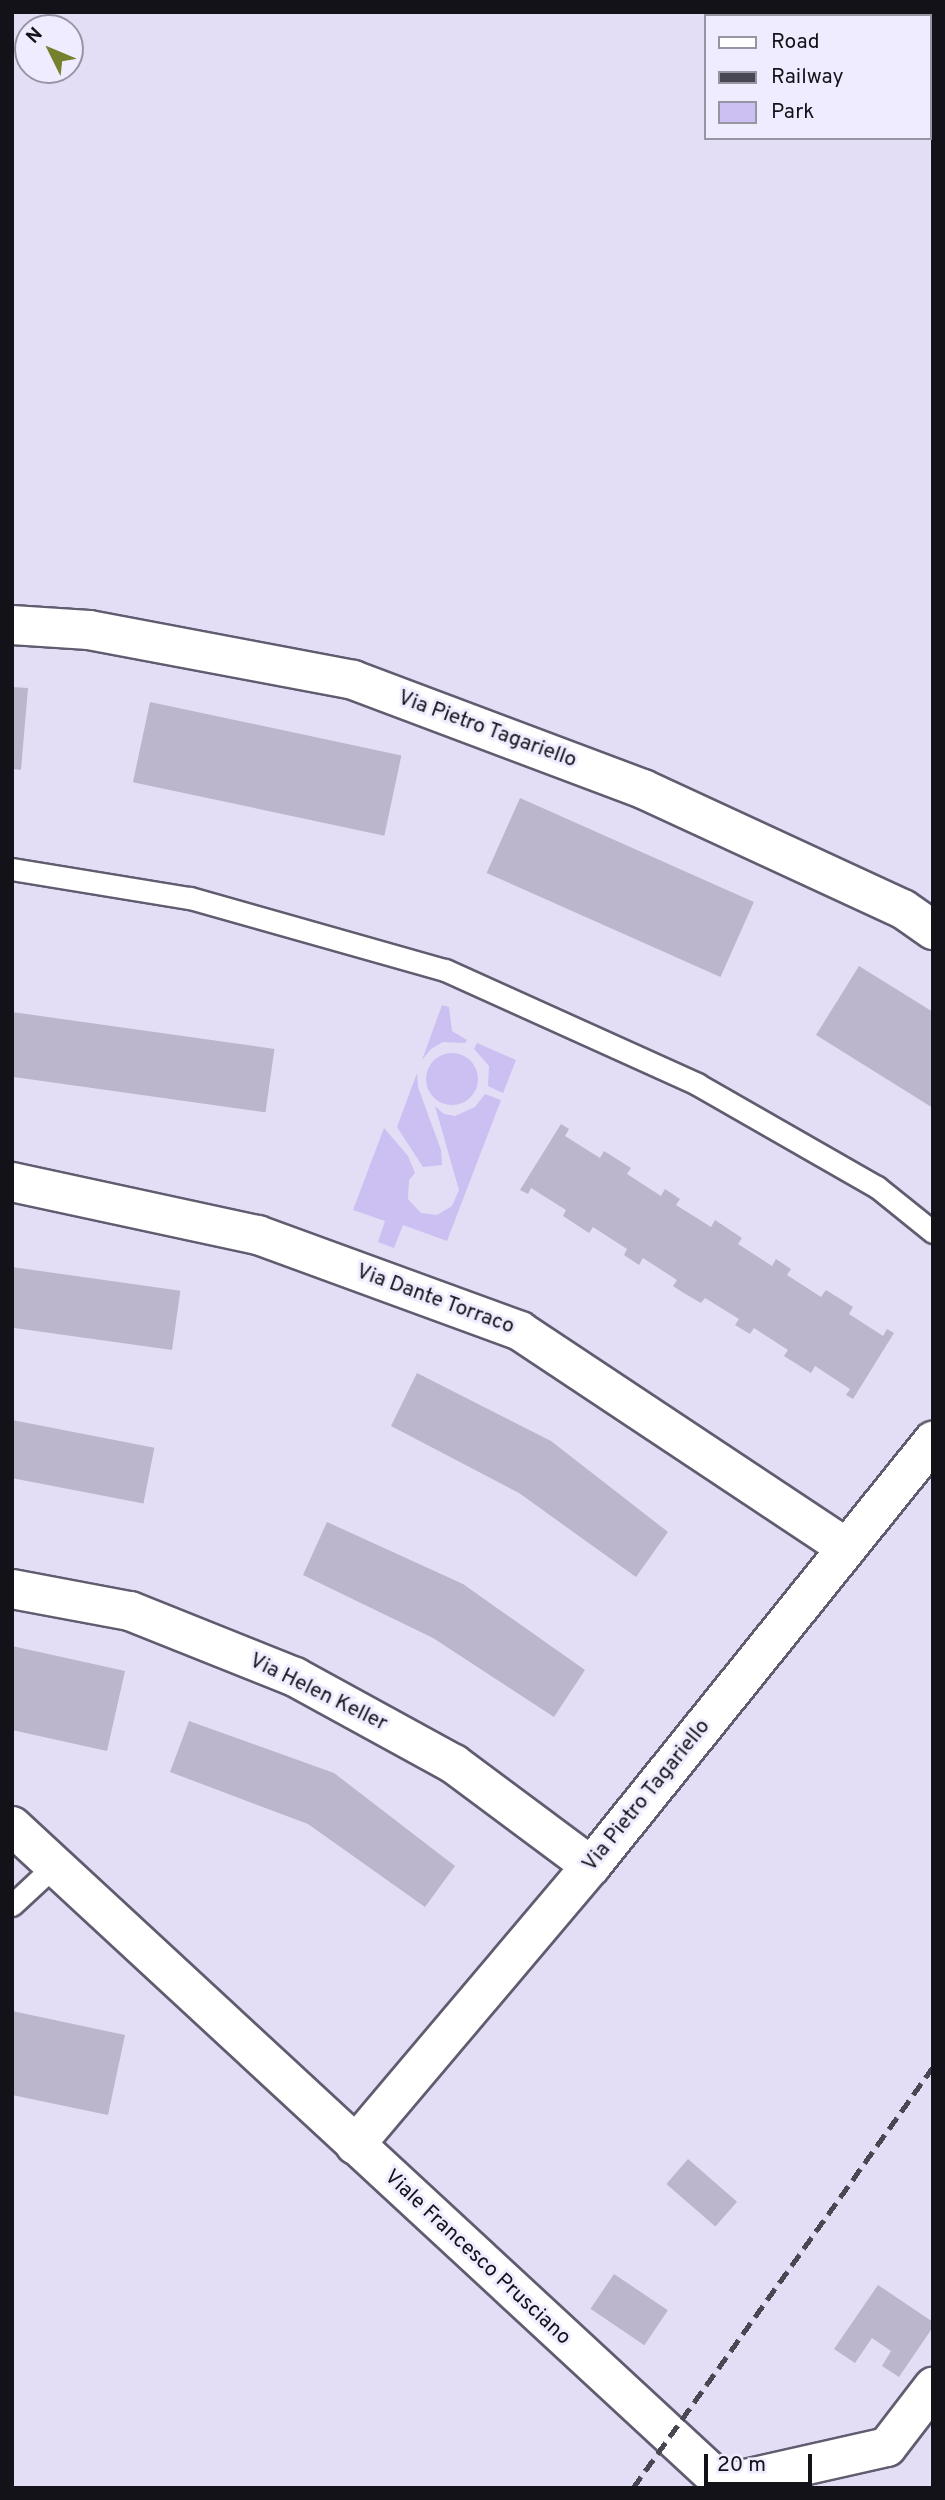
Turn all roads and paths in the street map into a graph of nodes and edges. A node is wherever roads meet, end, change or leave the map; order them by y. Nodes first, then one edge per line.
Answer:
1 (12, 625) edge
2 (12, 869) edge
3 (933, 930) edge
4 (12, 1182) edge
5 (933, 1232) edge
6 (933, 1441) edge
7 (847, 1548) junction
8 (12, 1589) edge
9 (12, 1826) edge
10 (55, 1865) junction
11 (591, 1866) junction
12 (12, 1905) edge
13 (355, 2145) junction
14 (933, 2387) edge
15 (722, 2486) edge

1 - 3 street, Via Pietro Tagariello
2 - 5 lane
4 - 7 street, Via Dante Torraco
6 - 7 street, Via Pietro Tagariello
7 - 11 street, Via Pietro Tagariello
8 - 11 street, Via Helen Keller
9 - 10 street, Viale Francesco Prusciano
10 - 12 lane
10 - 13 street, Viale Francesco Prusciano
11 - 13 street, Via Pietro Tagariello
13 - 15 street, Viale Francesco Prusciano
14 - 15 street, Viale Francesco Prusciano

